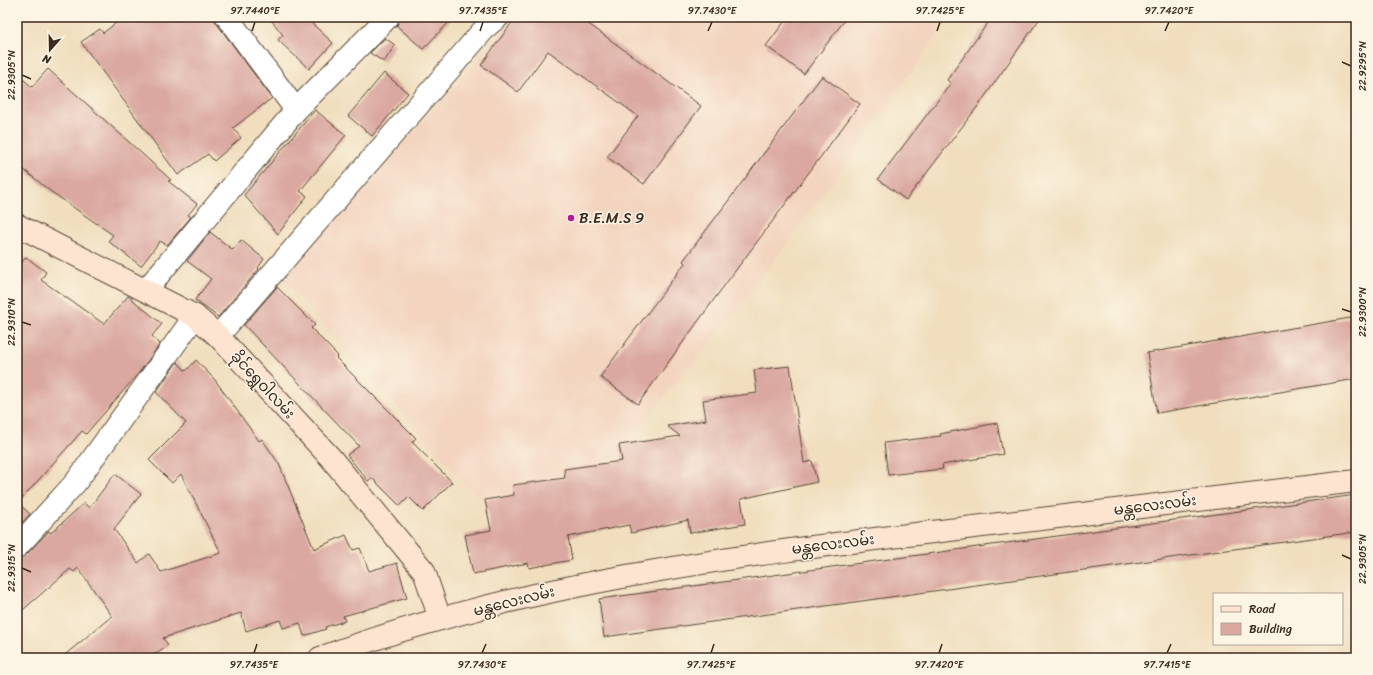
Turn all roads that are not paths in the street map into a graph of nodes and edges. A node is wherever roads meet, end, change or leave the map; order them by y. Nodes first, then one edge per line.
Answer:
1 (228, 17) edge
2 (388, 17) edge
3 (498, 17) edge
4 (296, 110) junction
5 (17, 225) edge
6 (146, 290) junction
7 (195, 316) junction
8 (218, 336) junction
9 (1356, 481) edge
10 (17, 547) edge
11 (440, 619) junction
12 (334, 656) edge

1 - 4 street
2 - 4 street
3 - 8 street
4 - 6 street
5 - 6 main road, ခိုင်ရွှေဝါလမ်း
6 - 7 main road, ခိုင်ရွှေဝါလမ်း
7 - 8 main road, ခိုင်ရွှေဝါလမ်း
7 - 10 street
8 - 11 main road, ခိုင်ရွှေဝါလမ်း
9 - 11 main road, မန္တလေးလမ်း
11 - 12 main road, မန္တလေးလမ်း

